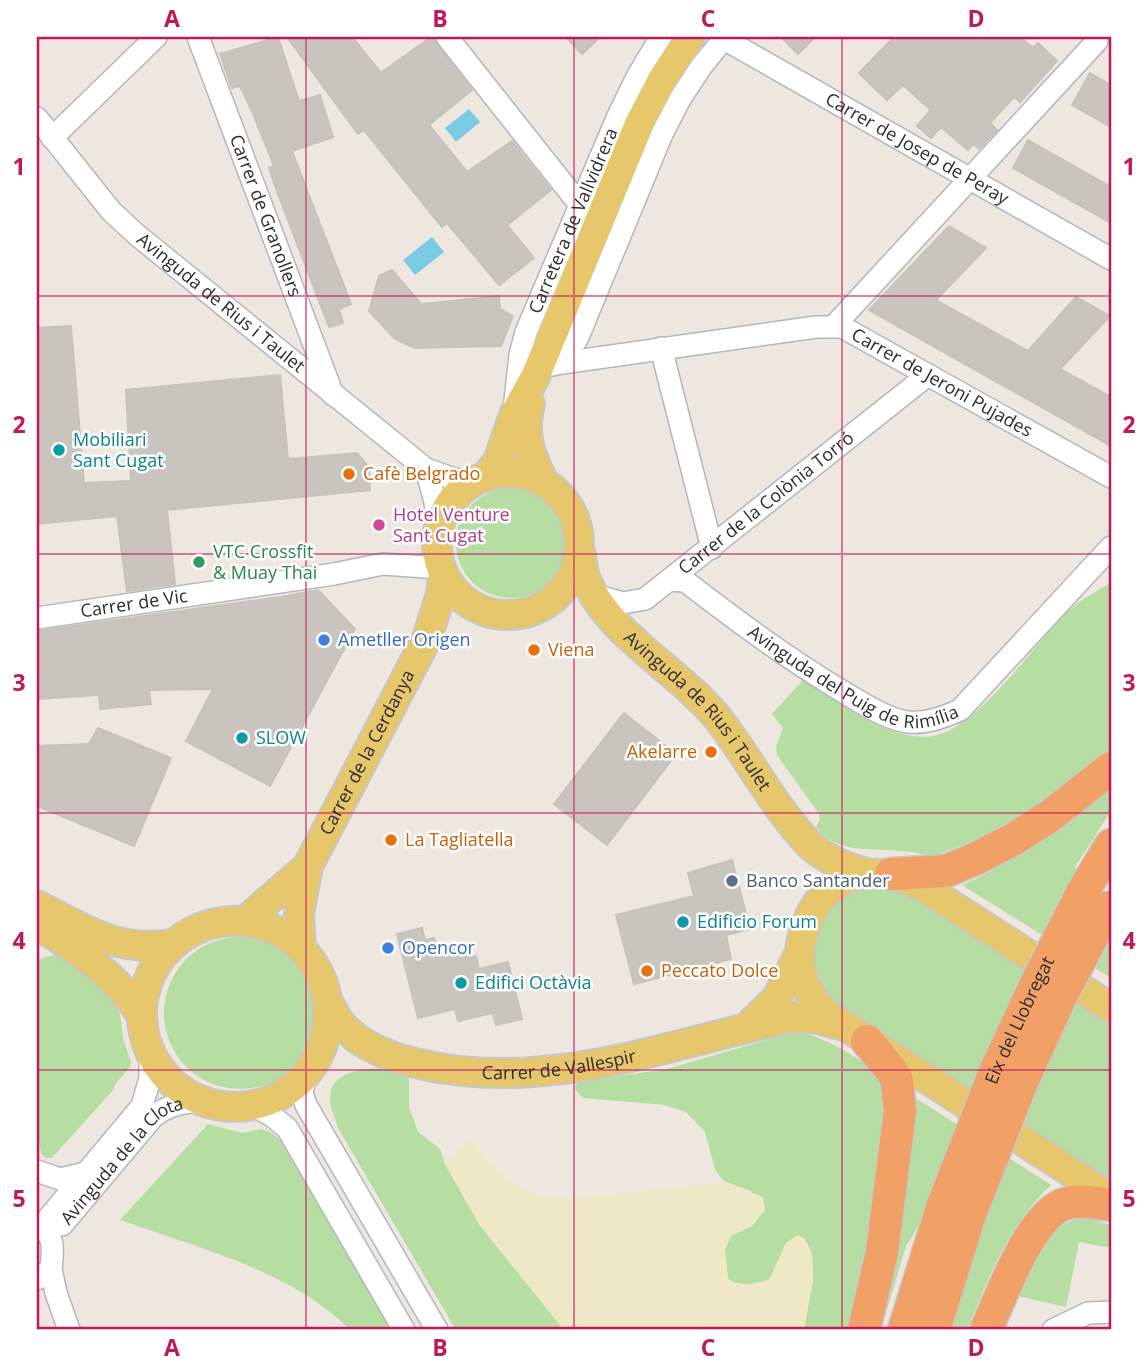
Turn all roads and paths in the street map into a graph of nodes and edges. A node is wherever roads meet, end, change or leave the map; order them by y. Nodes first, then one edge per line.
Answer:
1 (156, 37) edge
2 (198, 37) edge
3 (447, 37) edge
4 (662, 37) edge
5 (690, 37) edge
6 (725, 38) edge
7 (1104, 40) edge
8 (37, 118) edge
9 (52, 138) junction
10 (970, 179) junction
11 (580, 205) junction
12 (1111, 259) edge
13 (834, 326) junction
14 (661, 348) junction
15 (546, 369) junction
16 (928, 375) junction
17 (333, 395) junction
18 (514, 415) junction
19 (426, 469) junction
20 (1111, 477) edge
21 (479, 479) junction
22 (543, 481) junction
23 (438, 529) junction
24 (1111, 547) edge
25 (712, 548) junction
26 (580, 551) junction
27 (441, 570) junction
28 (670, 580) junction
29 (601, 605) junction
30 (539, 608) junction
31 (486, 612) junction
32 (37, 618) edge
33 (428, 638) junction
34 (1111, 768) edge
35 (783, 813) junction
36 (1111, 845) edge
37 (309, 866) junction
38 (879, 874) junction
39 (1101, 900) edge
40 (816, 904) junction
41 (37, 905) edge
42 (245, 921) junction
43 (37, 925) edge
44 (172, 944) junction
45 (301, 947) junction
46 (799, 956) junction
47 (327, 1001) junction
48 (1111, 1008) edge
49 (141, 1015) junction
50 (746, 1027) junction
51 (855, 1034) junction
52 (371, 1049) junction
53 (150, 1053) junction
54 (309, 1070) junction
55 (202, 1101) junction
56 (253, 1105) junction
57 (37, 1171) edge
58 (86, 1172) junction
59 (1111, 1198) edge
60 (1111, 1205) edge
61 (957, 1209) junction
62 (43, 1231) edge
63 (44, 1274) edge
64 (1111, 1312) edge
65 (69, 1330) edge
66 (404, 1330) edge
67 (437, 1330) edge
68 (864, 1330) edge
69 (904, 1330) edge
70 (934, 1330) edge
71 (986, 1330) edge
72 (1053, 1330) edge

1 - 9 street
2 - 17 street, Carrer de Granollers
3 - 11 street
4 - 11 street, Carretera de Vallvidrera
5 - 15 main road, Carretera de Vallvidrera
6 - 10 street, Carrer de Josep de Peray
6 - 15 street, Carretera de Vallvidrera
7 - 10 street
8 - 9 street, Avinguda de Rius i Taulet
9 - 17 street, Avinguda de Rius i Taulet
10 - 12 street, Carrer de Josep de Peray
10 - 13 street
11 - 18 street, Carretera de Vallvidrera
13 - 14 street, Carrer de Jeroni Pujades
13 - 16 street, Carrer de Jeroni Pujades
14 - 15 street, Carrer de Jeroni Pujades
14 - 25 street
15 - 18 main road, Carretera de Vallvidrera
15 - 22 main road, Carretera de Vallvidrera
16 - 20 street, Carrer de Jeroni Pujades
16 - 25 street, Carrer de la Colònia Torró
17 - 19 street, Avinguda de Rius i Taulet
18 - 21 main road, Carretera de Vallvidrera
19 - 21 street, Avinguda de Rius i Taulet
19 - 23 street
21 - 22 main road
21 - 23 main road
22 - 26 main road
23 - 27 main road
24 - 28 street, Avinguda del Puig de Rimília
25 - 28 street, Carrer de la Colònia Torró
26 - 29 main road, Avinguda de Rius i Taulet
26 - 30 main road
27 - 31 main road
27 - 32 street, Carrer de Vic
27 - 33 main road, Carrer de la Cerdanya
28 - 29 street, Carrer de la Colònia Torró
29 - 30 main road, Avinguda de Rius i Taulet
29 - 35 main road, Avinguda de Rius i Taulet
30 - 31 main road
31 - 33 main road, Carrer de la Cerdanya
33 - 37 main road, Carrer de la Cerdanya
34 - 38 highway
35 - 38 main road, Avinguda de Rius i Taulet
35 - 40 main road, Avinguda de Rius i Taulet
36 - 39 highway, Eix del Llobregat
37 - 42 main road, Carrer de la Cerdanya
37 - 45 main road, Carrer de la Cerdanya
38 - 40 main road
38 - 48 main road, Avinguda de Rius i Taulet
39 - 61 highway, Eix del Llobregat, bridge
40 - 46 main road
41 - 44 main road
42 - 44 main road
42 - 45 main road
43 - 49 main road
44 - 49 main road
45 - 47 main road
46 - 50 main road, Carrer de Vallespir
46 - 51 main road
47 - 52 main road, Carrer de Vallespir
47 - 54 main road
49 - 53 main road
50 - 51 main road, Carrer de Vallespir
50 - 52 main road, Carrer de Vallespir
51 - 59 main road
51 - 68 highway
52 - 54 main road
53 - 55 main road
53 - 58 street, Avinguda de la Clota
54 - 56 main road
54 - 67 street
55 - 56 main road
55 - 62 street, Avinguda de la Clota
56 - 66 street
57 - 58 street
58 - 62 street, Avinguda de la Clota
60 - 71 highway
61 - 69 highway
61 - 70 highway
62 - 63 street
63 - 65 street
64 - 72 street

